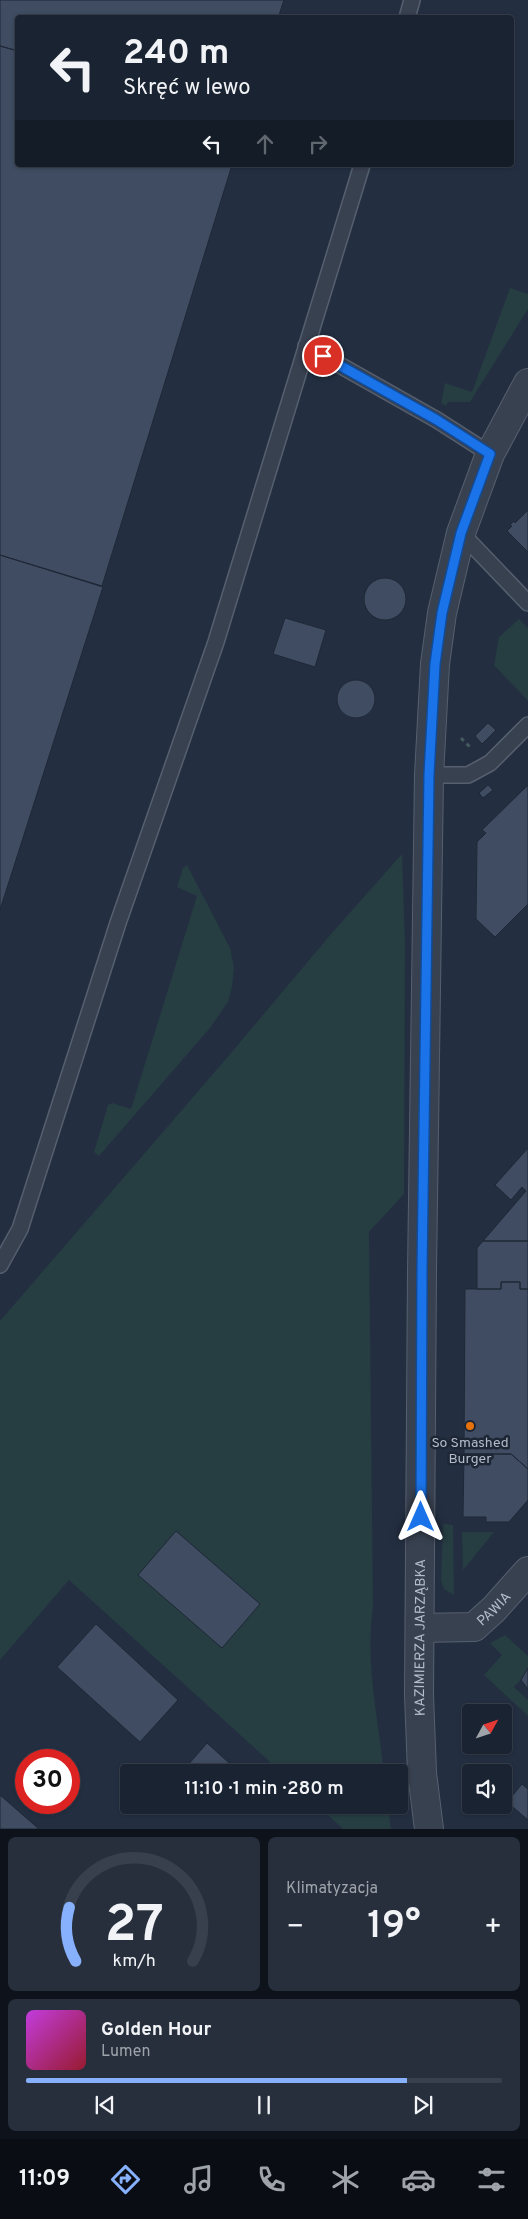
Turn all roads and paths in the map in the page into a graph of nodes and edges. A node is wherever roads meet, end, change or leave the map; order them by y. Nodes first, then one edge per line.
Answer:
1 (412, 0) edge
2 (407, 15) edge
3 (361, 167) edge
4 (306, 346) junction
5 (528, 382) edge
6 (490, 454) junction
7 (461, 533) junction
8 (528, 603) edge
9 (528, 725) edge
10 (429, 775) junction
11 (0, 1265) edge
12 (528, 1571) edge
13 (420, 1628) junction
14 (429, 1829) edge

1 - 2 lane
3 - 4 lane
4 - 6 lane
4 - 11 lane
5 - 6 street, KAZIMIERZA JARZĄBKA
6 - 7 street, KAZIMIERZA JARZĄBKA
7 - 8 lane
7 - 10 street, KAZIMIERZA JARZĄBKA
9 - 10 lane
10 - 13 street, KAZIMIERZA JARZĄBKA
12 - 13 street, PAWIA
13 - 14 street, KAZIMIERZA JARZĄBKA

